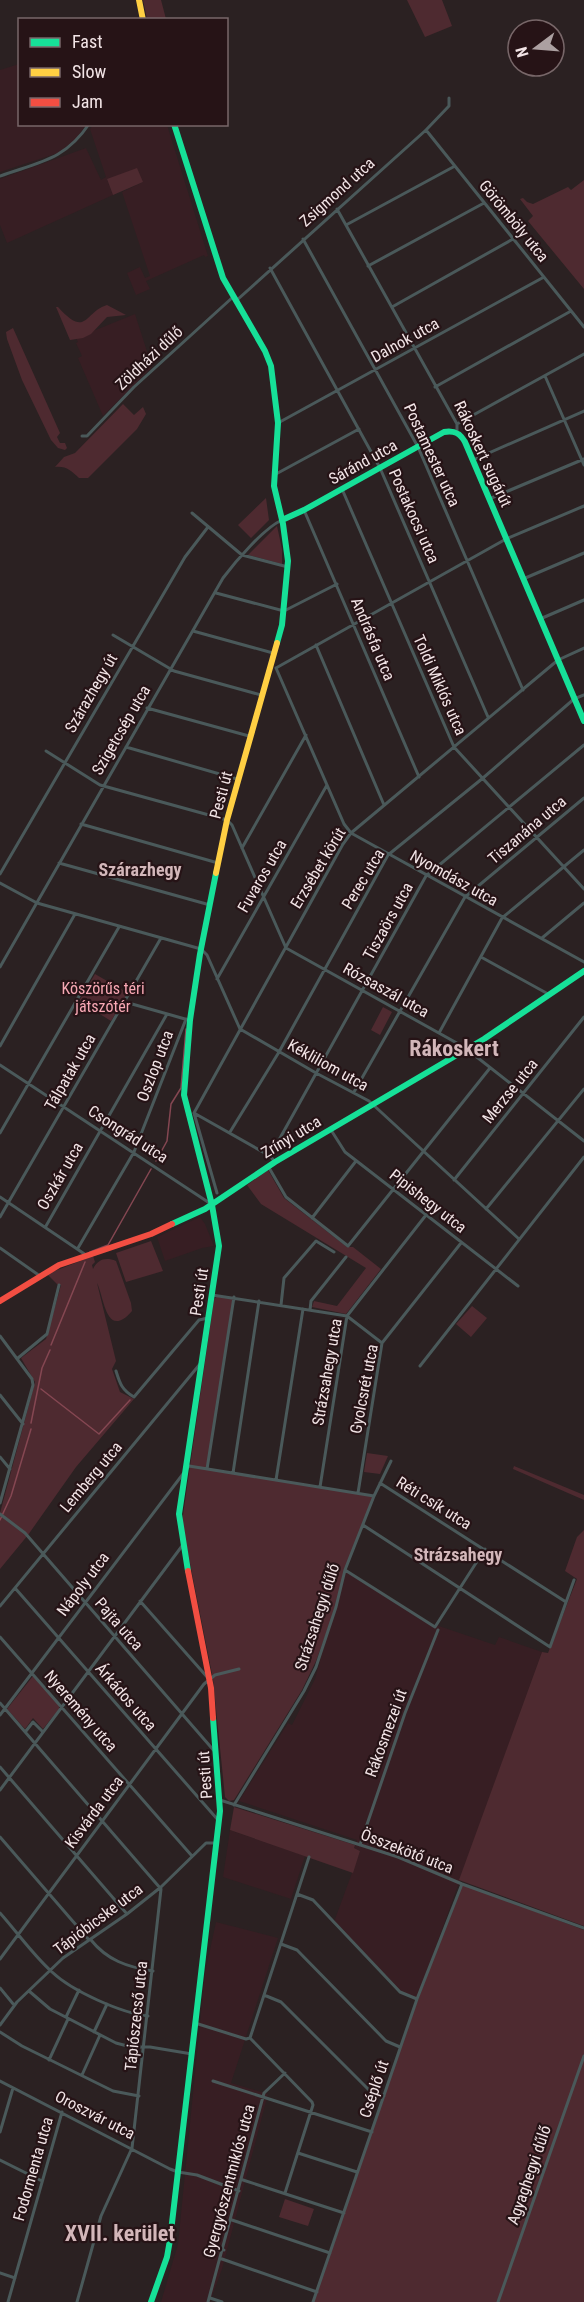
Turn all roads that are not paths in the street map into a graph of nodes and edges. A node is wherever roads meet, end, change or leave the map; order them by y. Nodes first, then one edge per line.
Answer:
1 (139, 0) edge
2 (143, 18) edge
3 (450, 98) dead end
4 (88, 126) edge
5 (175, 126) edge
6 (426, 130) junction
7 (454, 166) junction
8 (0, 176) edge
9 (484, 203) junction
10 (337, 209) junction
11 (346, 225) junction
12 (303, 239) junction
13 (514, 239) junction
14 (368, 266) junction
15 (270, 268) junction
16 (544, 277) junction
17 (234, 299) junction
18 (392, 307) junction
19 (571, 311) junction
20 (584, 327) edge
21 (414, 349) junction
22 (584, 354) edge
23 (376, 369) junction
24 (545, 376) junction
25 (435, 387) junction
26 (338, 391) junction
27 (584, 411) edge
28 (564, 420) junction
29 (278, 423) junction
30 (457, 424) junction
31 (359, 429) junction
32 (457, 432) junction
33 (82, 436) dead end
34 (418, 447) junction
35 (583, 459) edge
36 (473, 460) junction
37 (584, 465) edge
38 (380, 468) junction
39 (274, 475) junction
40 (342, 489) junction
41 (489, 500) junction
42 (584, 506) edge
43 (304, 510) junction
44 (192, 513) dead end
45 (282, 520) junction
46 (208, 527) junction
47 (506, 539) junction
48 (584, 553) edge
49 (242, 555) junction
50 (468, 561) junction
51 (288, 567) junction
52 (523, 579) junction
53 (430, 582) junction
54 (337, 584) junction
55 (215, 592) junction
56 (584, 600) edge
57 (392, 603) junction
58 (284, 611) junction
59 (540, 619) junction
60 (353, 624) junction
61 (193, 631) junction
62 (113, 635) dead end
63 (316, 645) junction
64 (132, 646) junction
65 (584, 648) edge
66 (274, 654) junction
67 (558, 660) junction
68 (273, 667) junction
69 (171, 669) junction
70 (523, 690) junction
71 (584, 695) edge
72 (263, 696) junction
73 (574, 699) junction
74 (147, 708) junction
75 (488, 717) junction
76 (584, 721) edge
77 (306, 735) junction
78 (251, 737) junction
79 (584, 745) edge
80 (126, 747) junction
81 (454, 747) junction
82 (46, 751) dead end
83 (65, 763) junction
84 (419, 777) junction
85 (483, 778) junction
86 (239, 779) junction
87 (327, 785) junction
88 (103, 786) junction
89 (584, 798) edge
90 (384, 805) junction
91 (509, 808) junction
92 (227, 820) junction
93 (81, 824) junction
94 (351, 833) junction
95 (537, 837) junction
96 (242, 848) junction
97 (584, 850) edge
98 (388, 855) junction
99 (218, 862) junction
100 (58, 863) junction
101 (564, 867) junction
102 (0, 874) edge
103 (426, 876) junction
104 (0, 883) edge
105 (584, 889) edge
106 (465, 897) junction
107 (263, 898) junction
108 (37, 903) junction
109 (584, 903) edge
110 (210, 905) junction
111 (75, 914) junction
112 (502, 918) junction
113 (119, 927) junction
114 (161, 938) junction
115 (541, 939) junction
116 (286, 948) junction
117 (201, 949) junction
118 (481, 957) junction
119 (584, 962) edge
120 (0, 967) edge
121 (325, 970) junction
122 (584, 971) edge
123 (217, 980) junction
124 (363, 991) junction
125 (550, 994) junction
126 (125, 1001) junction
127 (400, 1011) junction
128 (167, 1014) junction
129 (584, 1017) edge
130 (188, 1020) junction
131 (240, 1029) junction
132 (439, 1033) junction
133 (0, 1046) edge
134 (467, 1049) junction
135 (279, 1052) junction
136 (0, 1065) edge
137 (491, 1067) junction
138 (316, 1074) junction
139 (28, 1083) junction
140 (584, 1089) edge
141 (354, 1092) junction
142 (525, 1094) junction
143 (372, 1104) junction
144 (64, 1106) junction
145 (191, 1114) junction
146 (558, 1121) junction
147 (330, 1129) junction
148 (101, 1130) junction
149 (230, 1132) junction
150 (0, 1133) edge
151 (584, 1141) edge
152 (423, 1151) junction
153 (134, 1152) junction
154 (584, 1157) edge
155 (272, 1159) junction
156 (356, 1161) junction
157 (268, 1166) junction
158 (454, 1180) junction
159 (393, 1190) junction
160 (217, 1193) dead end
161 (0, 1197) edge
162 (10, 1203) junction
163 (212, 1205) junction
164 (486, 1209) junction
165 (426, 1215) junction
166 (0, 1217) edge
167 (312, 1218) junction
168 (46, 1226) junction
169 (519, 1239) junction
170 (461, 1243) junction
171 (0, 1248) edge
172 (78, 1248) junction
173 (334, 1252) dead end
174 (86, 1255) junction
175 (346, 1257) dead end
176 (495, 1269) junction
177 (40, 1276) junction
178 (59, 1285) dead end
179 (518, 1286) dead end
180 (212, 1295) junction
181 (234, 1298) junction
182 (0, 1301) edge
183 (259, 1301) junction
184 (281, 1305) junction
185 (303, 1309) junction
186 (310, 1310) junction
187 (347, 1316) junction
188 (208, 1318) junction
189 (0, 1336) edge
190 (382, 1343) junction
191 (18, 1358) junction
192 (200, 1364) junction
193 (420, 1366) dead end
194 (116, 1371) dead end
195 (0, 1395) edge
196 (23, 1424) junction
197 (0, 1457) edge
198 (391, 1461) dead end
199 (185, 1468) junction
200 (10, 1469) junction
201 (207, 1469) junction
202 (233, 1473) junction
203 (276, 1480) junction
204 (380, 1483) junction
205 (320, 1487) junction
206 (358, 1493) junction
207 (374, 1496) junction
208 (0, 1503) edge
209 (0, 1514) edge
210 (363, 1525) junction
211 (182, 1545) junction
212 (485, 1549) junction
213 (42, 1554) junction
214 (345, 1570) junction
215 (574, 1580) dead end
216 (14, 1588) junction
217 (460, 1589) junction
218 (140, 1601) junction
219 (84, 1602) junction
220 (566, 1602) junction
221 (0, 1606) edge
222 (436, 1629) junction
223 (0, 1636) edge
224 (114, 1636) junction
225 (58, 1638) junction
226 (239, 1670) dead end
227 (32, 1672) junction
228 (88, 1672) junction
229 (209, 1680) junction
230 (0, 1703) edge
231 (62, 1707) junction
232 (5, 1708) junction
233 (182, 1714) junction
234 (0, 1715) edge
235 (44, 1731) junction
236 (27, 1733) junction
237 (35, 1742) junction
238 (156, 1750) junction
239 (217, 1754) junction
240 (0, 1767) edge
241 (9, 1777) junction
242 (130, 1785) junction
243 (0, 1790) edge
244 (220, 1800) junction
245 (234, 1805) junction
246 (102, 1820) junction
247 (219, 1821) junction
248 (0, 1838) edge
249 (216, 1843) junction
250 (360, 1845) junction
251 (77, 1854) junction
252 (192, 1856) junction
253 (309, 1857) dead end
254 (462, 1884) junction
255 (161, 1887) junction
256 (49, 1894) junction
257 (297, 1894) junction
258 (0, 1913) edge
259 (127, 1914) junction
260 (584, 1928) edge
261 (18, 1934) junction
262 (90, 1940) junction
263 (280, 1944) junction
264 (0, 1959) edge
265 (50, 1971) junction
266 (153, 1971) junction
267 (0, 1988) edge
268 (79, 1990) junction
269 (29, 1991) junction
270 (264, 1995) junction
271 (417, 1999) junction
272 (107, 2004) junction
273 (15, 2005) junction
274 (148, 2016) junction
275 (67, 2018) junction
276 (195, 2023) junction
277 (0, 2025) edge
278 (0, 2032) edge
279 (94, 2032) junction
280 (100, 2036) junction
281 (250, 2038) junction
282 (400, 2047) junction
283 (144, 2048) junction
284 (192, 2054) junction
285 (584, 2056) edge
286 (49, 2060) junction
287 (285, 2073) junction
288 (81, 2075) junction
289 (0, 2081) edge
290 (213, 2082) dead end
291 (13, 2087) junction
292 (139, 2096) junction
293 (384, 2096) junction
294 (263, 2097) junction
295 (62, 2112) junction
296 (310, 2112) junction
297 (0, 2132) edge
298 (372, 2132) junction
299 (132, 2148) junction
300 (298, 2153) junction
301 (0, 2161) edge
302 (178, 2172) junction
303 (357, 2172) junction
304 (242, 2180) junction
305 (42, 2181) junction
306 (239, 2191) junction
307 (285, 2193) junction
308 (344, 2213) junction
309 (231, 2220) junction
310 (224, 2250) junction
311 (330, 2253) junction
312 (207, 2254) dead end
313 (221, 2259) junction
314 (0, 2273) edge
315 (15, 2278) junction
316 (317, 2292) junction
317 (209, 2300) edge
318 (8, 2302) edge
319 (77, 2302) edge
320 (151, 2302) edge
321 (222, 2302) edge
322 (313, 2302) edge
323 (498, 2302) edge

1 - 2 main road
3 - 6 street, Zsigmond utca
4 - 8 street
5 - 17 main road, Pesti út
6 - 7 street, Görömböly utca
6 - 10 street, Zsigmond utca
7 - 9 street, Görömböly utca
7 - 11 street
9 - 13 street, Görömböly utca
9 - 14 street
10 - 11 street, Rákoskert sugárút
10 - 12 street, Zsigmond utca
11 - 14 street, Rákoskert sugárút
12 - 15 street, Zsigmond utca
12 - 23 street, Postamester utca
13 - 16 street, Görömböly utca
13 - 18 street
14 - 18 street, Rákoskert sugárút
15 - 17 street, Zsigmond utca
15 - 26 street, Postakocsi utca
16 - 19 street, Görömböly utca
16 - 21 street, Dalnok utca
17 - 29 main road, Pesti út
17 - 33 street, Zöldházi dűlő
18 - 21 street, Rákoskert sugárút
19 - 20 street, Görömböly utca
19 - 25 street
21 - 23 street, Dalnok utca
21 - 25 street, Rákoskert sugárút
22 - 24 street
23 - 26 street, Dalnok utca
23 - 34 street, Postamester utca
24 - 28 street
24 - 30 street
25 - 30 street, Rákoskert sugárút
26 - 29 street, Dalnok utca
26 - 31 street, Postakocsi utca
27 - 28 street
28 - 35 street
28 - 36 street
29 - 39 main road, Pesti út
30 - 32 street, Rákoskert sugárút
31 - 38 street, Postakocsi utca
31 - 39 street
32 - 34 main road, Sáránd utca
32 - 36 main road, Rákoskert sugárút
34 - 38 main road, Sáránd utca
34 - 50 street, Postamester utca
35 - 37 street
35 - 41 street
36 - 41 main road, Rákoskert sugárút
38 - 40 main road, Sáránd utca
38 - 53 street, Postakocsi utca
39 - 45 main road, Pesti út
40 - 43 main road, Sáránd utca
40 - 57 street, Toldi Miklós utca
41 - 47 main road, Rákoskert sugárút
42 - 47 street
43 - 45 main road, Sáránd utca
43 - 54 street, Andrásfa utca
44 - 46 street
45 - 49 street, Szigetcsép utca
45 - 51 main road, Pesti út
46 - 49 street
46 - 64 street, Szárazhegy út
47 - 50 street
47 - 52 main road, Rákoskert sugárút
48 - 52 street
49 - 51 street
49 - 55 street, Szigetcsép utca
50 - 53 street
50 - 70 street, Postamester utca
51 - 58 main road, Pesti út
52 - 59 main road, Rákoskert sugárút
53 - 57 street
53 - 75 street, Postakocsi utca
54 - 58 street
54 - 60 street, Andrásfa utca
55 - 58 street
55 - 61 street, Szigetcsép utca
56 - 59 street
57 - 60 street
57 - 81 street, Toldi Miklós utca
58 - 66 main road, Pesti út
59 - 67 main road, Rákoskert sugárút
60 - 63 street
60 - 84 street, Andrásfa utca
61 - 66 street
61 - 69 street, Szigetcsép utca
62 - 64 street
63 - 68 street
63 - 90 street
64 - 69 street
64 - 83 street, Szárazhegy út
65 - 67 street, Erzsébet körút
66 - 68 main road, Pesti út
67 - 70 street, Erzsébet körút
67 - 73 main road, Rákoskert sugárút
68 - 72 main road, Pesti út
68 - 77 street
69 - 72 street
69 - 74 street, Szigetcsép utca
70 - 75 street, Erzsébet körút
71 - 73 street, Perec utca
72 - 78 main road, Pesti út
73 - 76 main road, Rákoskert sugárút
73 - 85 street, Perec utca
74 - 78 street
74 - 80 street, Szigetcsép utca
75 - 81 street, Erzsébet körút
77 - 87 street
77 - 96 street
78 - 86 main road, Pesti út
79 - 91 street, Tiszaörs utca
80 - 86 street
80 - 88 street, Szigetcsép utca
81 - 84 street, Erzsébet körút
81 - 85 street, Toldi Miklós utca
82 - 83 street
83 - 88 street
83 - 102 street, Szárazhegy út
84 - 90 street, Erzsébet körút
85 - 91 street, Toldi Miklós utca
85 - 98 street, Perec utca
86 - 92 main road, Pesti út
87 - 94 street
87 - 107 street, Fuvaros utca
88 - 92 street
88 - 93 street, Szigetcsép utca
89 - 95 street, Tiszanána utca
90 - 94 street, Erzsébet körút
91 - 95 street, Toldi Miklós utca
91 - 103 street, Tiszaörs utca
92 - 96 street
92 - 99 main road, Pesti út
93 - 99 street
93 - 100 street, Szigetcsép utca
94 - 98 street, Nyomdász utca
94 - 116 street, Erzsébet körút
95 - 101 street, Toldi Miklós utca
95 - 106 street, Tiszanána utca
96 - 107 street
97 - 101 street
98 - 103 street, Nyomdász utca
98 - 121 street, Perec utca
99 - 110 main road, Pesti út
100 - 108 street, Szigetcsép utca
100 - 110 street
101 - 105 street, Toldi Miklós utca
101 - 112 street
103 - 106 street, Nyomdász utca
103 - 124 street, Tiszaörs utca
104 - 108 street
106 - 112 street, Nyomdász utca
106 - 127 street, Tiszanána utca
107 - 116 street
107 - 123 street, Fuvaros utca
108 - 111 street
108 - 120 street, Szigetcsép utca
109 - 115 street
110 - 117 main road, Pesti út
111 - 113 street
111 - 133 street
112 - 115 street, Nyomdász utca
112 - 118 street
113 - 114 street
113 - 139 street
114 - 117 street
114 - 126 street, Tálpatak utca
115 - 119 street, Nyomdász utca
116 - 121 street, Rózsaszál utca
116 - 131 street, Erzsébet körút
117 - 123 street
117 - 130 main road, Pesti út
118 - 125 street
118 - 132 street
121 - 124 street, Rózsaszál utca
121 - 135 street, Perec utca
122 - 125 main road, Zrínyi utca
123 - 131 street
124 - 127 street, Rózsaszál utca
124 - 138 street, Tiszaörs utca
125 - 134 main road, Zrínyi utca
126 - 128 street
126 - 144 street, Tálpatak utca
127 - 132 street, Rózsaszál utca
127 - 141 street, Tiszanána utca
128 - 130 street
128 - 148 street, Oszkár utca
129 - 142 street, Merzse utca
130 - 145 main road, Pesti út
130 - 153 street, Oszlop utca
131 - 135 street, Kékliliom utca
131 - 145 street, Erzsébet körút
132 - 134 street, Rózsaszál utca
134 - 137 street, Rózsaszál utca
134 - 143 main road, Zrínyi utca
135 - 138 street, Kékliliom utca
135 - 149 street, Perec utca
136 - 139 street, Csongrád utca
137 - 142 street, Rózsaszál utca
137 - 152 street
138 - 141 street, Kékliliom utca
138 - 155 street, Tiszaörs utca
139 - 144 street, Csongrád utca
139 - 150 street
140 - 146 street
141 - 143 street, Kékliliom utca
142 - 146 street, Rózsaszál utca
142 - 158 street, Merzse utca
143 - 147 main road, Zrínyi utca
143 - 152 street, Kékliliom utca
144 - 148 street, Csongrád utca
144 - 162 street, Tálpatak utca
145 - 149 street
145 - 160 street, Pesti út
145 - 163 main road, Pesti út
146 - 151 street, Rózsaszál utca
146 - 164 street
147 - 155 main road, Zrínyi utca
147 - 156 street, Pipishegy utca
148 - 153 street, Csongrád utca
148 - 168 street, Oszkár utca
149 - 155 street
152 - 158 street, Kékliliom utca
152 - 159 street
153 - 163 street, Csongrád utca
153 - 172 street, Oszlop utca
154 - 169 street
155 - 157 main road, Zrínyi utca
156 - 159 street, Pipishegy utca
156 - 167 street
157 - 163 main road, Zrínyi utca
157 - 167 street
158 - 164 street, Kékliliom utca
159 - 165 street, Pipishegy utca
159 - 167 street
161 - 162 street
162 - 166 street, Tálpatak utca
162 - 168 street
163 - 174 main road, Zrínyi utca
163 - 180 main road, Pesti út
164 - 169 street, Kékliliom utca
165 - 170 street, Pipishegy utca
165 - 187 street, Strázsahegy utca
168 - 172 street
169 - 176 street
170 - 176 street, Pipishegy utca
170 - 190 street, Gyolcsrét utca
171 - 177 street
172 - 174 street
173 - 184 street
174 - 177 main road, Zrínyi utca
175 - 186 street
176 - 179 street, Pipishegy utca
176 - 193 street
177 - 182 main road, Zrínyi utca
178 - 191 street
180 - 181 street
180 - 188 main road, Pesti út
181 - 183 street
181 - 201 street
183 - 184 street
183 - 202 street
184 - 185 street
185 - 186 street
185 - 203 street
186 - 187 street
187 - 190 street
187 - 205 street, Strázsahegy utca
188 - 192 main road, Pesti út
188 - 194 street
189 - 191 street
190 - 206 street, Gyolcsrét utca
191 - 196 street
192 - 199 main road, Pesti út
192 - 213 street, Lemberg utca
195 - 196 street
196 - 200 street
197 - 200 street
198 - 204 street, Strázsahegyi dűlő
199 - 201 street
199 - 211 main road, Pesti út
199 - 219 street, Nápoly utca
200 - 208 street
201 - 202 street
202 - 203 street
203 - 205 street
204 - 207 street, Strázsahegyi dűlő
204 - 212 street, Réti csík utca
205 - 206 street
206 - 207 street
207 - 210 street, Strázsahegyi dűlő
209 - 213 street, Pajta utca
210 - 214 street, Strázsahegyi dűlő
210 - 217 street
211 - 218 street
211 - 229 main road, Pesti út
212 - 217 street, Rákosmezei út
212 - 220 street, Réti csík utca
213 - 216 street, Lemberg utca
213 - 219 street, Pajta utca
214 - 222 street
214 - 245 street, Strázsahegyi dűlő
215 - 220 street
216 - 221 street, Lemberg utca
216 - 225 street, Árkádos utca
217 - 220 street
217 - 222 street, Rákosmezei út
218 - 224 street
218 - 229 street
219 - 224 street, Pajta utca
219 - 225 street, Nápoly utca
222 - 250 street, Rákosmezei út
223 - 227 street, Nyeremény utca
224 - 228 street
224 - 233 street, Pajta utca
225 - 227 street, Nápoly utca
225 - 228 street, Árkádos utca
226 - 229 street
227 - 231 street, Nyeremény utca
227 - 232 street, Nápoly utca
228 - 231 street
228 - 238 street, Árkádos utca
229 - 233 street, Kisvárda utca
229 - 239 main road, Pesti út
230 - 232 street
231 - 235 street
231 - 242 street, Nyeremény utca
232 - 234 street, Nápoly utca
232 - 236 street
233 - 238 street, Kisvárda utca
233 - 239 street, Pajta utca
235 - 236 street
235 - 237 street
236 - 237 street
237 - 241 street
237 - 246 street
238 - 242 street, Kisvárda utca
238 - 247 street, Árkádos utca
239 - 244 main road, Pesti út
240 - 241 street
241 - 243 street
241 - 251 street
242 - 246 street, Kisvárda utca
242 - 252 street, Nyeremény utca
244 - 245 street, Összekötő utca
244 - 247 main road, Pesti út
245 - 250 street, Összekötő utca
246 - 251 street, Kisvárda utca
246 - 255 street
247 - 249 main road, Pesti út
248 - 256 street
249 - 252 street, Tápióbicske utca
249 - 276 main road, Pesti út
250 - 254 street, Összekötő utca
251 - 256 street, Kisvárda utca
251 - 259 street
252 - 255 street, Tápióbicske utca
253 - 257 street
254 - 260 street, Összekötő utca
254 - 271 street, Cséplő út
255 - 259 street, Tápióbicske utca
255 - 266 street, Tápiószecső utca
256 - 261 street, Kisvárda utca
256 - 262 street
257 - 263 street
257 - 271 street
258 - 261 street
259 - 262 street, Tápióbicske utca
261 - 264 street, Kisvárda utca
261 - 265 street
262 - 265 street, Tápióbicske utca
262 - 266 street
263 - 270 street
263 - 282 street
265 - 268 street
265 - 269 street, Tápióbicske utca
266 - 274 street, Tápiószecső utca
267 - 273 street
268 - 272 street
268 - 275 street
269 - 273 street, Tápióbicske utca
269 - 275 street
270 - 281 street
270 - 293 street
271 - 282 street, Cséplő út
272 - 274 street
272 - 279 street
273 - 277 street, Tápióbicske utca
274 - 283 street, Tápiószecső utca
275 - 279 street
275 - 286 street
276 - 281 street
276 - 284 main road, Pesti út
278 - 286 street
279 - 280 street
280 - 283 street
280 - 288 street
281 - 287 street
282 - 293 street, Cséplő út
283 - 284 street
283 - 292 street, Tápiószecső utca
284 - 302 main road, Pesti út
285 - 323 street, Agyaghegyi dűlő
286 - 288 street
287 - 294 street, Gyergyószentmiklós utca
287 - 296 street
288 - 292 street
289 - 291 street, Oroszvár utca
290 - 294 street
291 - 295 street, Oroszvár utca
291 - 297 street
292 - 299 street, Tápiószecső utca
293 - 298 street, Cséplő út
294 - 296 street
294 - 304 street, Gyergyószentmiklós utca
295 - 299 street, Oroszvár utca
295 - 305 street, Fodormenta utca
296 - 298 street
296 - 300 street
298 - 303 street, Cséplő út
299 - 302 street, Oroszvár utca
299 - 319 street, Tápiószecső utca
300 - 303 street
300 - 307 street
301 - 305 street
302 - 306 street, Oroszvár utca
302 - 320 main road, Pesti út
303 - 308 street, Cséplő út
304 - 306 street, Gyergyószentmiklós utca
304 - 307 street
305 - 315 street, Fodormenta utca
306 - 309 street, Gyergyószentmiklós utca
307 - 308 street
308 - 311 street, Cséplő út
309 - 310 street, Gyergyószentmiklós utca
309 - 311 street
310 - 312 street
310 - 313 street, Gyergyószentmiklós utca
311 - 316 street, Cséplő út
313 - 316 street
313 - 317 street, Gyergyószentmiklós utca
314 - 315 street
315 - 318 street, Fodormenta utca
316 - 322 street, Cséplő út
317 - 321 street

